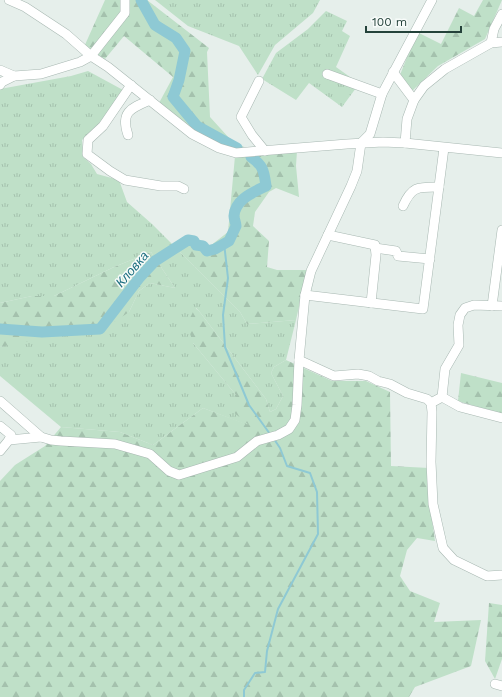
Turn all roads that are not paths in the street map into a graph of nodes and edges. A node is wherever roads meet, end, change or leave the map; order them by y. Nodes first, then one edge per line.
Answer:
1 (9, 0) edge
2 (125, 0) edge
3 (432, 0) edge
4 (502, 14) edge
5 (502, 42) edge
6 (491, 44) junction
7 (91, 56) junction
8 (0, 70) edge
9 (393, 72) junction
10 (327, 74) dead end
11 (14, 76) junction
12 (259, 81) dead end
13 (0, 84) edge
14 (131, 85) junction
15 (382, 94) junction
16 (150, 100) junction
17 (414, 100) junction
18 (128, 135) dead end
19 (361, 143) junction
20 (405, 143) junction
21 (444, 148) junction
22 (265, 151) junction
23 (502, 153) edge
24 (439, 187) junction
25 (184, 189) dead end
26 (403, 206) dead end
27 (502, 230) edge
28 (328, 235) junction
29 (375, 248) junction
30 (430, 260) junction
31 (305, 295) junction
32 (371, 303) junction
33 (492, 306) junction
34 (502, 306) edge
35 (299, 360) junction
36 (442, 396) junction
37 (0, 401) edge
38 (431, 403) junction
39 (502, 418) edge
40 (0, 426) edge
41 (41, 437) junction
42 (9, 440) junction
43 (0, 451) edge
44 (502, 575) edge

1 - 7 street
2 - 7 street
3 - 9 street
4 - 6 street
5 - 6 street
6 - 17 street
7 - 11 street
7 - 14 street
8 - 11 street
9 - 15 street
9 - 17 street
10 - 15 street
11 - 13 street
12 - 22 street
14 - 16 street
14 - 25 street
15 - 19 street
16 - 18 street
16 - 22 street
17 - 20 street
19 - 20 street
19 - 22 street
19 - 28 street
20 - 21 street
21 - 23 street
21 - 24 street
24 - 26 street
24 - 30 street
27 - 33 street
28 - 29 street
28 - 31 street
29 - 30 street
29 - 32 street
30 - 32 street
31 - 32 street
31 - 35 street
33 - 34 street
33 - 36 street
35 - 38 street
35 - 41 street
36 - 38 street
36 - 39 street
37 - 41 street
38 - 44 street
40 - 42 street
41 - 42 street
42 - 43 street

